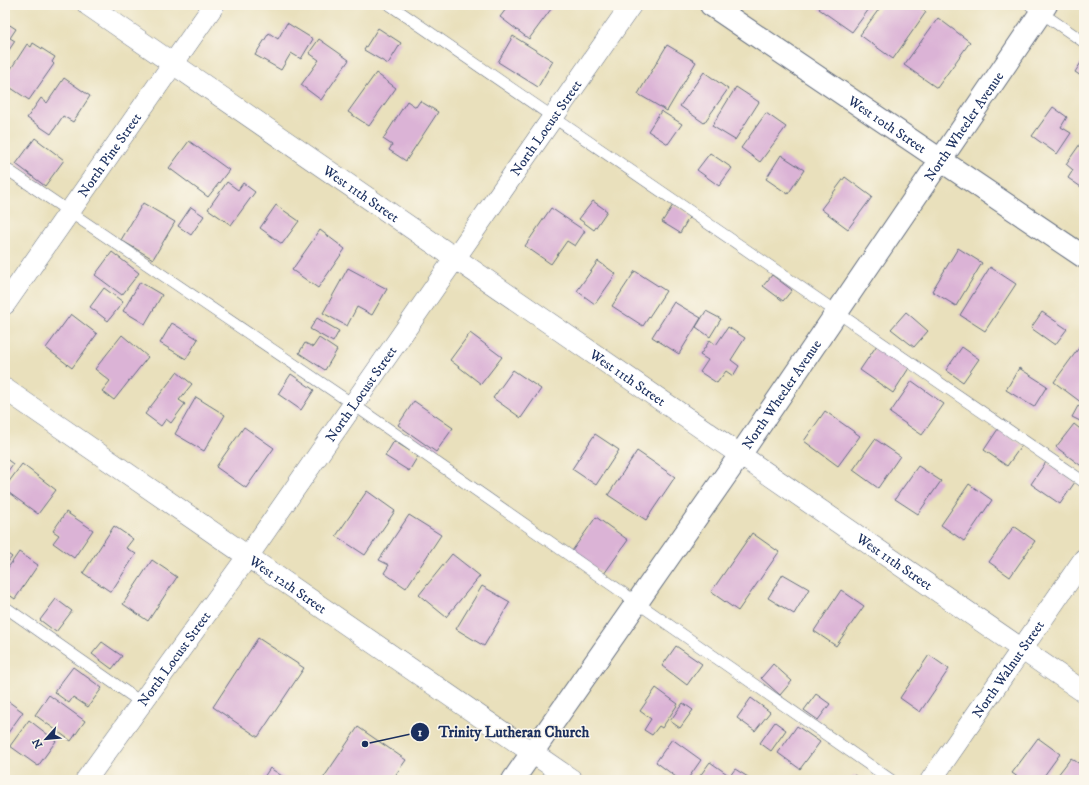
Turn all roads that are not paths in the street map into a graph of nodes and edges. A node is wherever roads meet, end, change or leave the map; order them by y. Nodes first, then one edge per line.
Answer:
1 (88, 5) edge
2 (214, 5) edge
3 (390, 5) edge
4 (631, 5) edge
5 (711, 5) edge
6 (1039, 8) edge
7 (1084, 42) edge
8 (173, 64) junction
9 (553, 118) junction
10 (941, 160) junction
11 (5, 168) edge
12 (70, 212) junction
13 (1084, 257) edge
14 (455, 259) junction
15 (5, 304) edge
16 (837, 313) junction
17 (5, 389) edge
18 (354, 405) junction
19 (740, 455) junction
20 (1084, 482) edge
21 (248, 556) junction
22 (1084, 558) edge
23 (637, 603) junction
24 (5, 607) edge
25 (1021, 649) junction
26 (1084, 692) edge
27 (142, 703) junction
28 (532, 752) junction
29 (86, 780) edge
30 (513, 780) edge
31 (572, 780) edge
32 (891, 780) edge
33 (931, 780) edge

1 - 8 street, West 11th Street
2 - 8 street, North Pine Street
3 - 9 lane
4 - 9 street, North Locust Street
5 - 10 street, West 10th Street
6 - 7 lane
6 - 10 street, North Wheeler Avenue
8 - 12 street, North Pine Street
8 - 14 street, West 11th Street
9 - 14 street, North Locust Street
9 - 16 lane
10 - 13 street, West 10th Street
10 - 16 street, North Wheeler Avenue
11 - 12 lane
12 - 15 street, North Pine Street
12 - 18 lane
14 - 18 street, North Locust Street
14 - 19 street, West 11th Street
16 - 19 street, North Wheeler Avenue
16 - 20 lane
17 - 21 street, West 12th Street
18 - 21 street, North Locust Street
18 - 23 lane
19 - 23 street, North Wheeler Avenue
19 - 25 street, West 11th Street
21 - 27 street, North Locust Street
21 - 28 street, West 12th Street
22 - 25 street, North Walnut Street
23 - 28 street, North Wheeler Avenue
23 - 32 lane
24 - 27 lane
25 - 26 street, West 11th Street
25 - 33 street, North Walnut Street
27 - 29 street, North Locust Street
28 - 30 street, North Wheeler Avenue
28 - 31 street, West 12th Street

